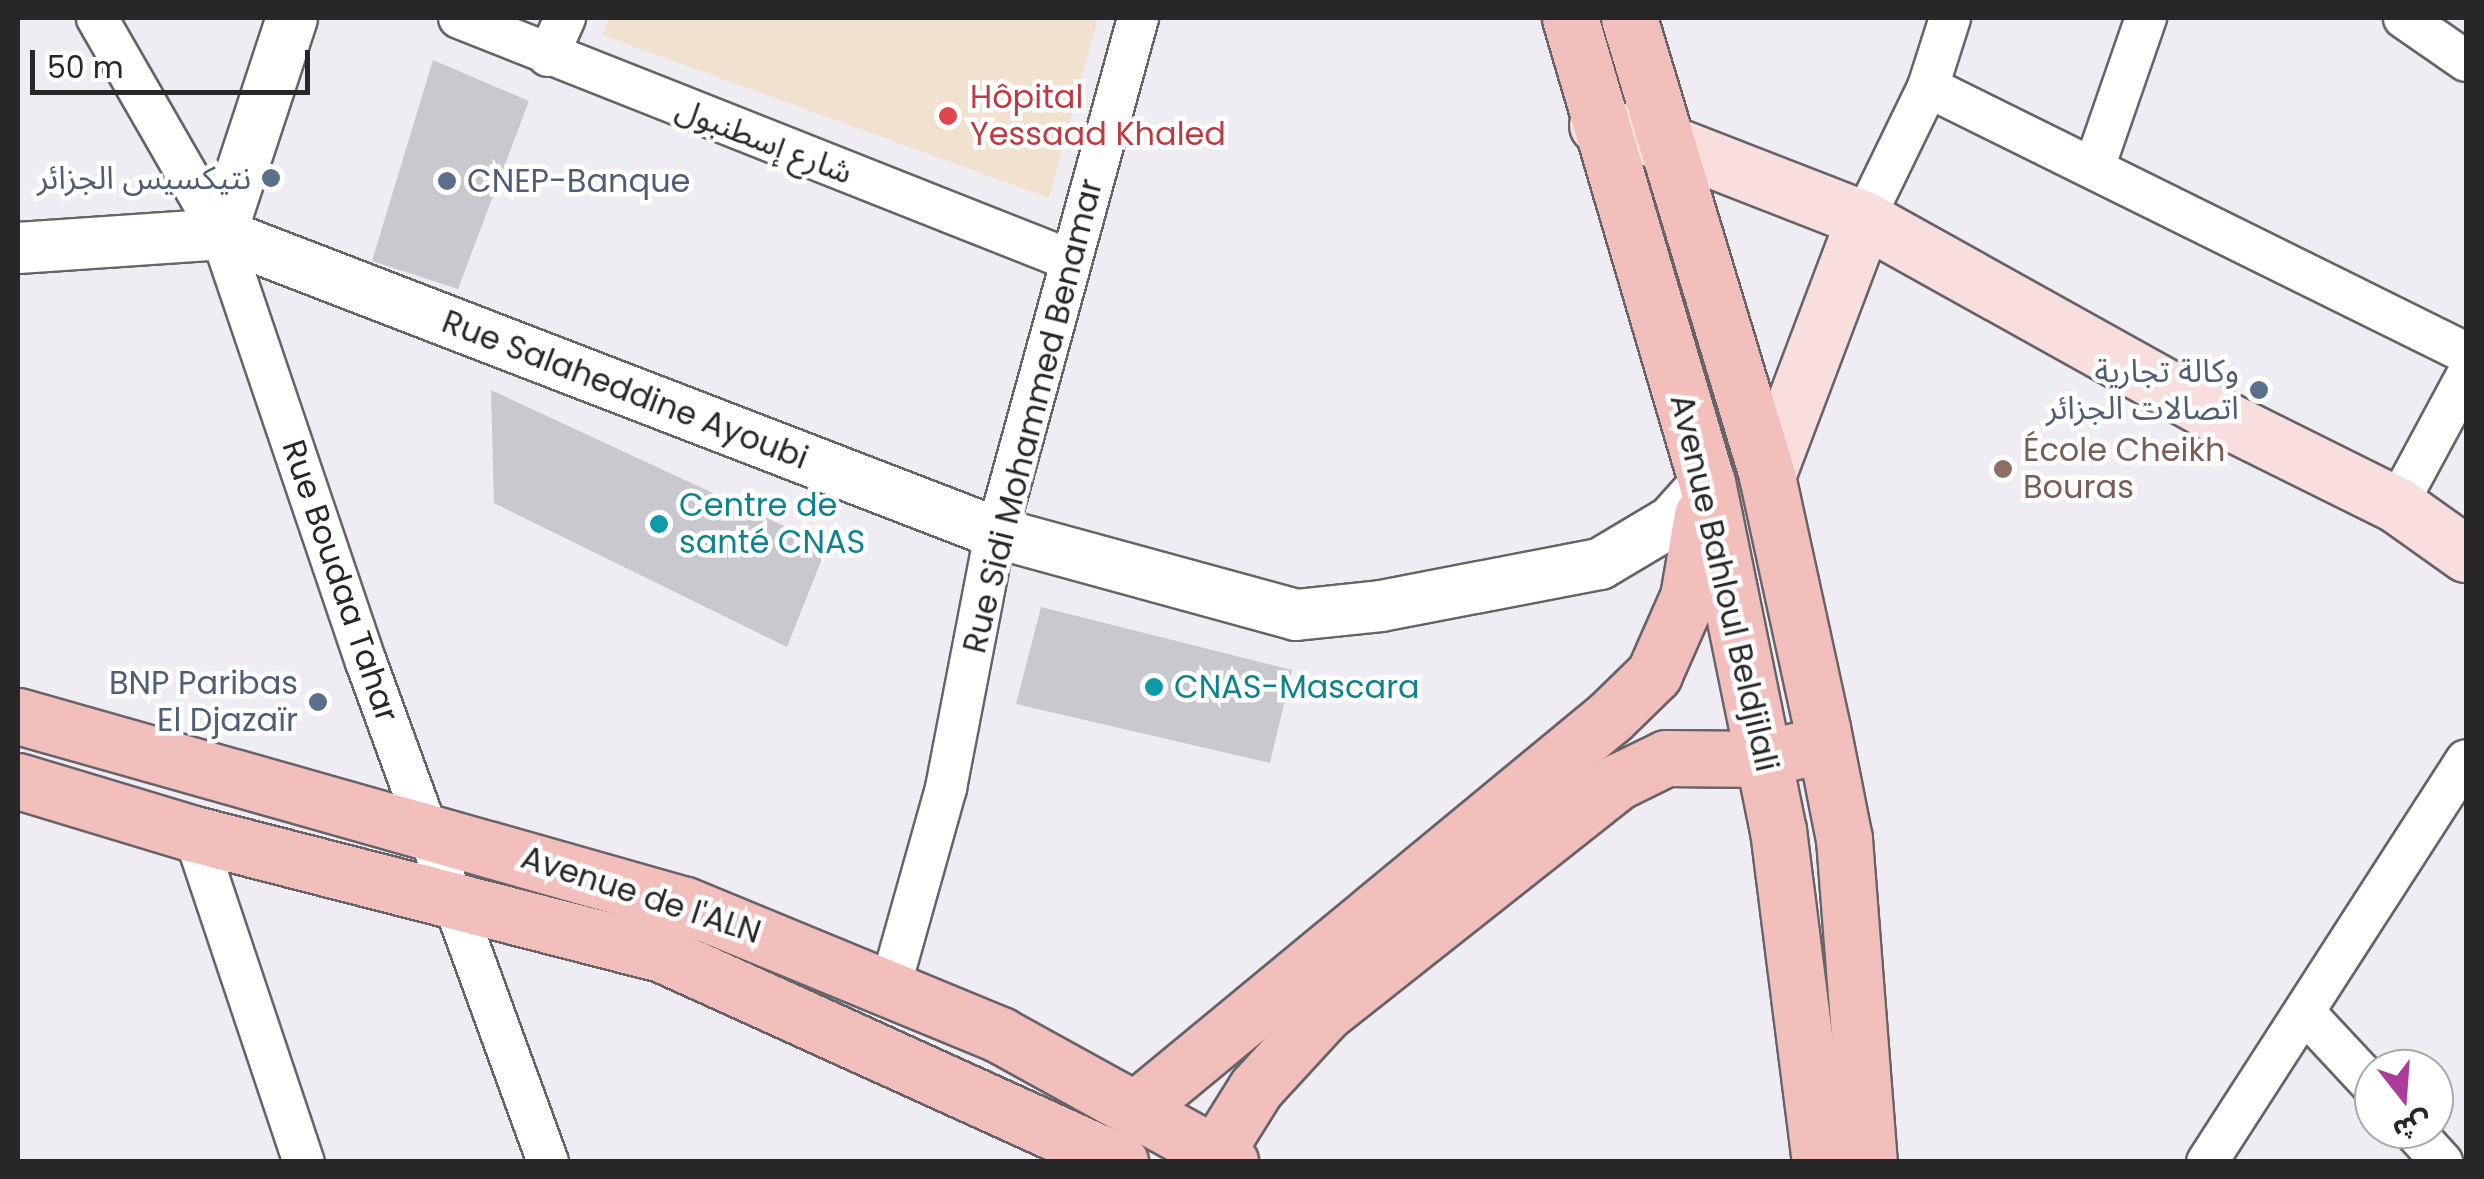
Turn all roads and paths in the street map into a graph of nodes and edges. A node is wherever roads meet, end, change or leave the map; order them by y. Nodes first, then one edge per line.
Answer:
1 (96, 18) edge
2 (292, 18) edge
3 (459, 18) edge
4 (565, 18) edge
5 (1138, 18) edge
6 (1570, 18) edge
7 (1629, 18) edge
8 (1950, 18) edge
9 (2146, 18) edge
10 (2404, 18) edge
11 (548, 56) junction
12 (2466, 61) edge
13 (1928, 87) junction
14 (1596, 124) junction
15 (1670, 143) junction
16 (2095, 165) junction
17 (1864, 218) junction
18 (221, 234) junction
19 (18, 248) edge
20 (1070, 260) junction
21 (2466, 353) edge
22 (2466, 377) edge
23 (1767, 476) junction
24 (1707, 482) junction
25 (2398, 505) junction
26 (996, 533) junction
27 (2466, 554) edge
28 (18, 716) edge
29 (1822, 728) junction
30 (1763, 758) junction
31 (2466, 760) edge
32 (18, 781) edge
33 (432, 830) junction
34 (194, 834) junction
35 (456, 896) junction
36 (889, 990) junction
37 (2305, 1013) junction
38 (2354, 1066) edge
39 (1138, 1106) junction
40 (1223, 1157) edge
41 (304, 1162) edge
42 (548, 1162) edge
43 (1120, 1162) edge
44 (1820, 1162) edge
45 (1869, 1162) edge
46 (2207, 1162) edge

1 - 18 street, Rue Boudaa Tahar
2 - 18 street
3 - 11 street, شارع إسطنبول
4 - 11 street
5 - 20 street, Rue Sidi Mohammed Benamar
6 - 14 main road, Avenue Bahloul Beldjilali
7 - 15 main road, Avenue Bahloul Beldjilali
8 - 13 street
9 - 16 street
10 - 12 street
11 - 20 street, شارع إسطنبول
13 - 16 street
13 - 17 street
14 - 15 main road
14 - 24 main road, Avenue Bahloul Beldjilali
15 - 17 main road
15 - 23 main road, Avenue Bahloul Beldjilali
16 - 21 street
17 - 23 main road
17 - 25 main road
18 - 19 street
18 - 26 street, Rue Salaheddine Ayoubi
18 - 33 street, Rue Boudaa Tahar
20 - 26 street, Rue Sidi Mohammed Benamar
22 - 25 street
23 - 29 main road, Avenue Bahloul Beldjilali
24 - 26 street, Rue Salaheddine Ayoubi
24 - 30 main road, Avenue Bahloul Beldjilali
24 - 39 main road
25 - 27 main road
26 - 36 street, Rue Sidi Mohammed Benamar
28 - 33 main road, Avenue de l'ALN
29 - 30 main road
29 - 45 main road, Avenue Bahloul Beldjilali
30 - 40 main road
30 - 44 main road, Avenue Bahloul Beldjilali
31 - 37 street
32 - 34 main road, Avenue de l'ALN
33 - 35 street, Rue Boudaa Tahar
33 - 36 main road, Avenue de l'ALN
34 - 35 main road, Avenue de l'ALN
34 - 41 street
35 - 42 street, Rue Boudaa Tahar
35 - 43 main road, Avenue de l'ALN
36 - 39 main road, Avenue de l'ALN
37 - 38 street
37 - 46 street
39 - 40 main road, Avenue de l'ALN

